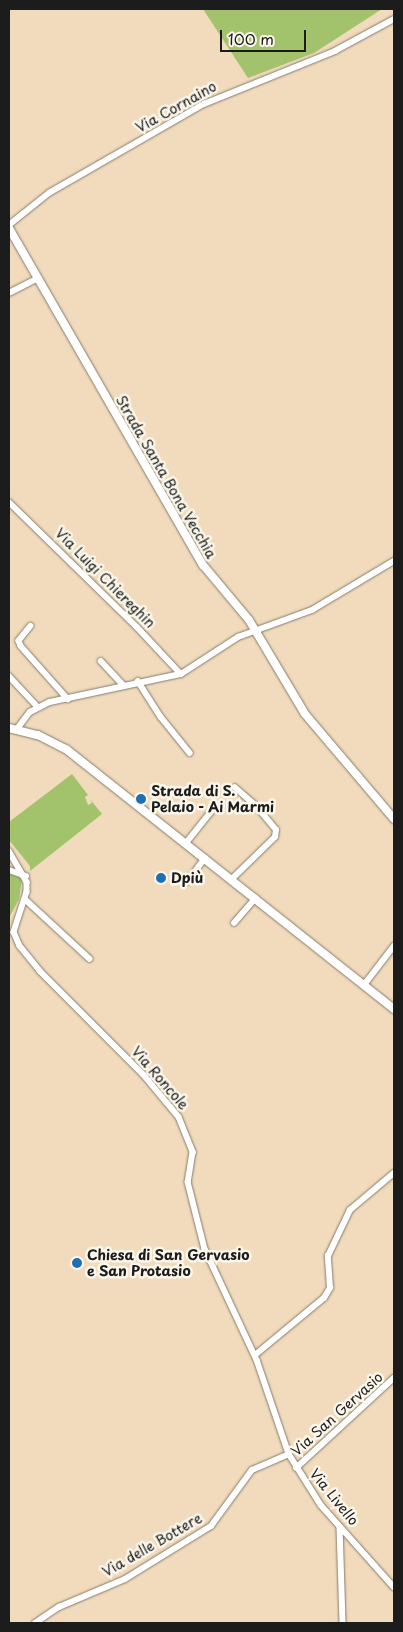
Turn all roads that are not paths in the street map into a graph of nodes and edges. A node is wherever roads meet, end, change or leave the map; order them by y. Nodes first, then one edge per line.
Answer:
1 (394, 19) edge
2 (9, 227) edge
3 (37, 279) junction
4 (9, 293) edge
5 (9, 502) edge
6 (394, 561) edge
7 (31, 626) dead end
8 (254, 628) junction
9 (101, 661) dead end
10 (181, 674) junction
11 (9, 676) edge
12 (138, 681) junction
13 (123, 684) junction
14 (68, 699) junction
15 (38, 707) junction
16 (13, 729) edge
17 (190, 753) dead end
18 (235, 788) dead end
19 (214, 808) dead end
20 (394, 819) edge
21 (186, 843) junction
22 (9, 852) edge
23 (205, 858) junction
24 (9, 870) edge
25 (26, 876) junction
26 (232, 879) junction
27 (186, 882) dead end
28 (256, 898) junction
29 (25, 899) junction
30 (234, 923) dead end
31 (11, 933) edge
32 (394, 946) edge
33 (90, 959) dead end
34 (364, 986) junction
35 (394, 1009) edge
36 (394, 1173) edge
37 (255, 1355) junction
38 (394, 1378) edge
39 (273, 1412) joint
40 (289, 1454) junction
41 (296, 1468) junction
42 (340, 1526) junction
43 (394, 1586) edge
44 (36, 1623) edge
45 (343, 1623) edge

1 - 2 street, Via Cornaino
2 - 3 street, Strada Santa Bona Vecchia
3 - 4 street
3 - 8 street, Strada Santa Bona Vecchia
5 - 10 street, Via Luigi Chiereghin
6 - 8 street
7 - 14 street
8 - 10 street
8 - 20 street, Strada Santa Bona Vecchia
9 - 13 street
10 - 12 street
11 - 15 street
12 - 13 street
12 - 17 street
13 - 14 street
14 - 15 street
15 - 16 street
16 - 21 street
18 - 26 street
19 - 21 street
21 - 23 street
22 - 25 street
23 - 26 street
23 - 27 street
24 - 25 street
25 - 29 street, Via Roncole
26 - 28 street
28 - 30 street
28 - 34 street
29 - 31 street, Via Roncole
29 - 33 street
31 - 37 street, Via Roncole
32 - 34 street
34 - 35 street
36 - 37 street
37 - 39 street, Via Roncole
38 - 41 street, Via San Gervasio
39 - 40 street, Via Livello
40 - 41 street, Via Livello
40 - 44 street, Via delle Bottere
41 - 42 street, Via Livello
42 - 43 street, Via Livello
42 - 45 street

